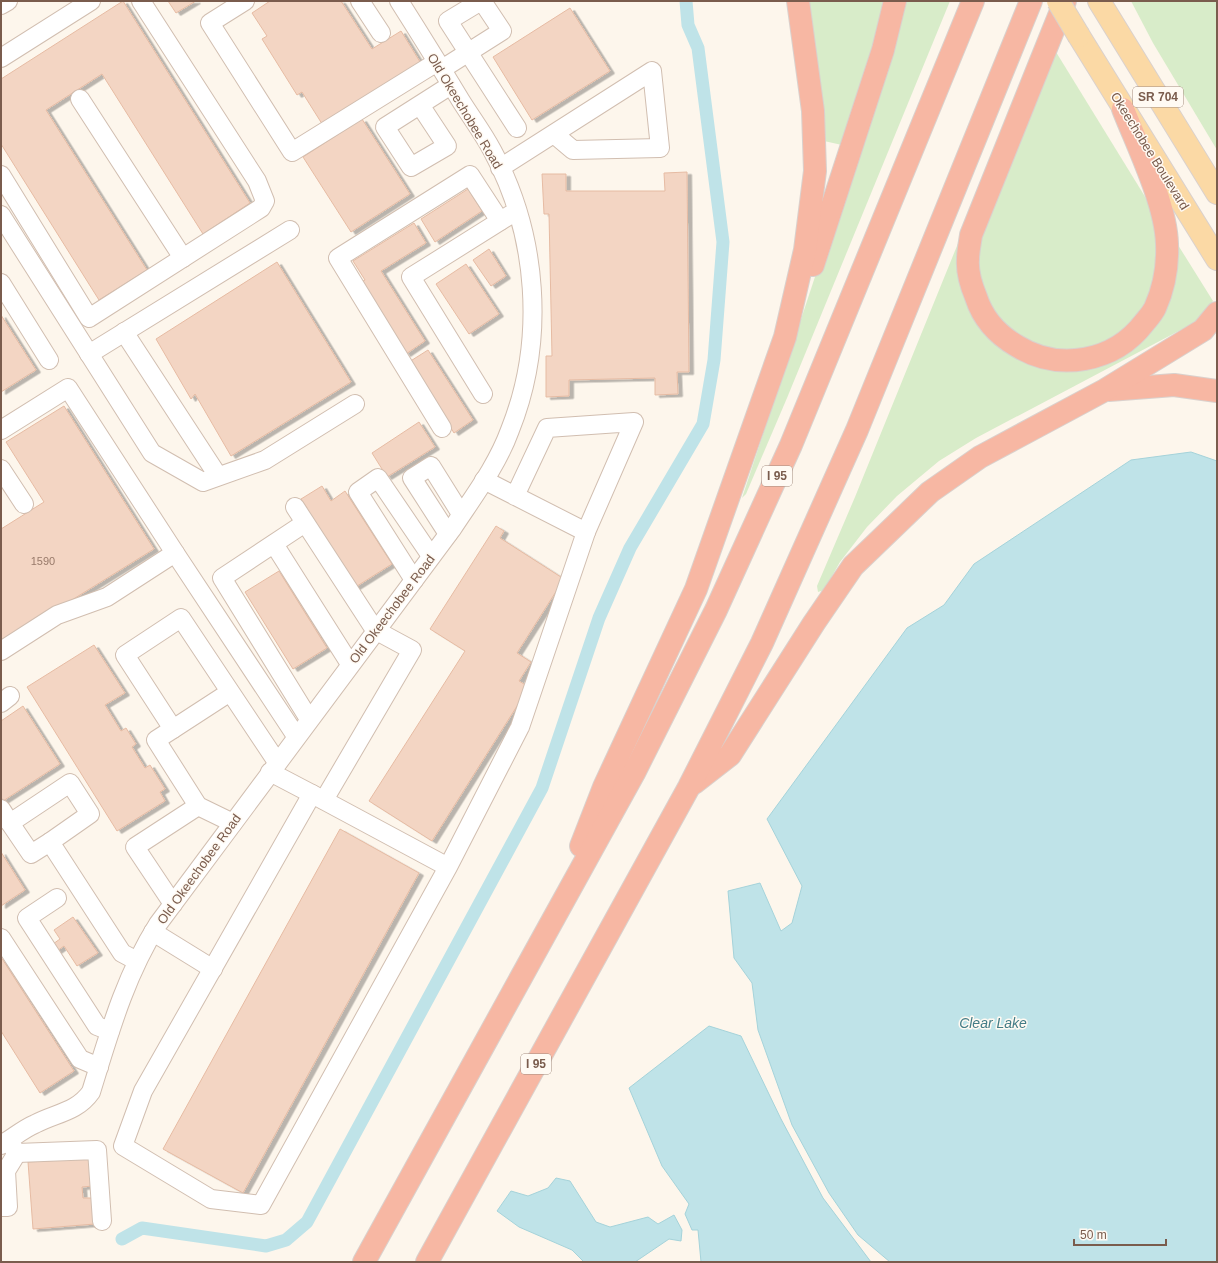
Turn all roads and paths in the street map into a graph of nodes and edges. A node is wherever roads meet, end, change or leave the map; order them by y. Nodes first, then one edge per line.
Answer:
1 (8, 1) edge
2 (91, 1) edge
3 (141, 1) edge
4 (245, 1) edge
5 (360, 1) edge
6 (399, 1) edge
7 (482, 1) edge
8 (798, 1) edge
9 (895, 1) edge
10 (973, 1) edge
11 (1031, 1) edge
12 (1058, 1) edge
13 (1065, 1) edge
14 (1099, 1) edge
15 (1, 5) edge
16 (381, 33) dead end
17 (468, 52) junction
18 (1, 58) edge
19 (439, 66) junction
20 (451, 85) junction
21 (80, 99) dead end
22 (420, 105) dead end
23 (1123, 110) junction
24 (516, 128) dead end
25 (554, 134) junction
26 (500, 168) junction
27 (1, 175) edge
28 (1217, 193) edge
29 (517, 210) junction
30 (1, 216) edge
31 (500, 221) junction
32 (290, 230) dead end
33 (184, 258) junction
34 (1217, 259) edge
35 (1, 283) edge
36 (1217, 313) edge
37 (124, 332) junction
38 (785, 337) junction
39 (89, 354) junction
40 (49, 360) dead end
41 (1105, 390) junction
42 (1217, 391) edge
43 (483, 394) dead end
44 (355, 404) dead end
45 (442, 428) dead end
46 (1, 430) edge
47 (1, 469) edge
48 (218, 476) junction
49 (484, 480) junction
50 (515, 496) junction
51 (24, 504) dead end
52 (295, 507) dead end
53 (461, 514) junction
54 (305, 523) junction
55 (586, 532) junction
56 (448, 534) junction
57 (274, 544) junction
58 (175, 553) junction
59 (431, 556) junction
60 (414, 580) junction
61 (375, 630) junction
62 (1, 650) edge
63 (350, 664) junction
64 (230, 692) junction
65 (309, 719) junction
66 (173, 729) junction
67 (296, 736) junction
68 (274, 767) junction
69 (689, 787) junction
70 (318, 797) junction
71 (198, 806) junction
72 (5, 816) edge
73 (233, 823) junction
74 (50, 842) junction
75 (448, 867) junction
76 (57, 898) dead end
77 (173, 904) junction
78 (153, 932) junction
79 (545, 934) junction
80 (1, 938) edge
81 (137, 960) junction
82 (213, 969) junction
83 (110, 1031) junction
84 (99, 1067) junction
85 (9, 1146) edge
86 (1, 1207) edge
87 (102, 1221) dead end
88 (364, 1262) edge
89 (427, 1262) edge

1 - 15 street
2 - 18 street
3 - 33 street
4 - 19 street
5 - 16 street
6 - 19 street, Old Okeechobee Road
7 - 17 street
7 - 17 street
8 - 38 highway
9 - 38 highway
10 - 79 highway, I 95
11 - 69 highway, I 95
12 - 23 main road, Okeechobee Boulevard / SR 704, bridge
13 - 23 highway
14 - 28 main road, SR 704
17 - 19 street
17 - 24 street
19 - 20 street, Old Okeechobee Road
20 - 22 street
20 - 26 street, Old Okeechobee Road
21 - 33 street
23 - 34 main road, Okeechobee Boulevard / SR 704
25 - 25 street
25 - 26 street
26 - 29 street, Old Okeechobee Road
27 - 33 street
29 - 31 street
29 - 49 street, Old Okeechobee Road
30 - 39 street
31 - 43 street
31 - 45 street
32 - 37 street
35 - 40 street
36 - 41 highway
37 - 39 street
37 - 48 street
38 - 79 highway
39 - 48 street
41 - 42 highway
41 - 69 highway
44 - 48 street
46 - 58 street
47 - 51 street
49 - 50 street
49 - 53 street, Old Okeechobee Road
50 - 55 street
50 - 55 street
52 - 54 street
53 - 56 street, Old Okeechobee Road
53 - 56 street
54 - 57 street
54 - 61 street
55 - 75 street
56 - 59 street, Old Okeechobee Road
57 - 63 street
57 - 65 street
58 - 62 street
58 - 67 street
59 - 60 street, Old Okeechobee Road
59 - 60 street
60 - 61 street, Old Okeechobee Road
61 - 63 street, Old Okeechobee Road
61 - 70 street
63 - 65 street, Old Okeechobee Road
64 - 66 street
64 - 66 street
64 - 68 street
65 - 67 street, Old Okeechobee Road
66 - 71 street
67 - 68 street, Old Okeechobee Road
68 - 70 street
68 - 73 street, Old Okeechobee Road
69 - 89 highway, I 95
70 - 75 street
70 - 82 street
71 - 73 street
71 - 77 street
72 - 74 street
72 - 74 street
73 - 77 street, Old Okeechobee Road
74 - 81 street
75 - 82 street
76 - 83 street
77 - 78 street, Old Okeechobee Road
78 - 81 street, Old Okeechobee Road
78 - 82 street
79 - 88 highway, I 95
80 - 84 street
81 - 83 street, Old Okeechobee Road
83 - 84 street, Old Okeechobee Road
84 - 85 street, Old Okeechobee Road
85 - 86 street
85 - 87 street

